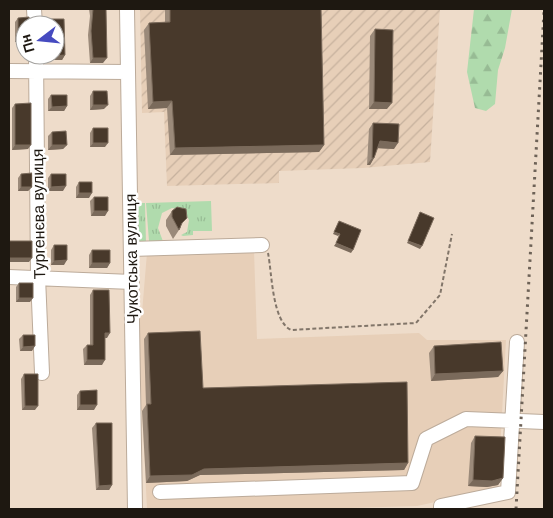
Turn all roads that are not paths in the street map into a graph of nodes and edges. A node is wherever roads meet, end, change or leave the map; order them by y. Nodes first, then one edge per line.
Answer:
1 (127, 9) edge
2 (36, 65) edge
3 (9, 71) edge
4 (36, 71) junction
5 (127, 72) junction
6 (262, 245) road end
7 (131, 249) junction
8 (9, 277) edge
9 (38, 278) junction
10 (132, 282) junction
11 (517, 342) dead end
12 (42, 373) dead end
13 (512, 421) junction
14 (544, 422) edge
15 (160, 492) dead end
16 (135, 509) edge
17 (441, 509) edge

1 - 5 street, Чукотська вулиця
2 - 4 street, Тургенєва вулиця
3 - 4 street
4 - 5 street
4 - 9 street, Тургенєва вулиця
5 - 7 street, Чукотська вулиця
6 - 7 street
7 - 10 street, Чукотська вулиця
8 - 9 street
9 - 10 street
9 - 12 street, Тургенєва вулиця
10 - 16 street, Чукотська вулиця
11 - 13 street
13 - 14 street
13 - 15 street
13 - 17 street

